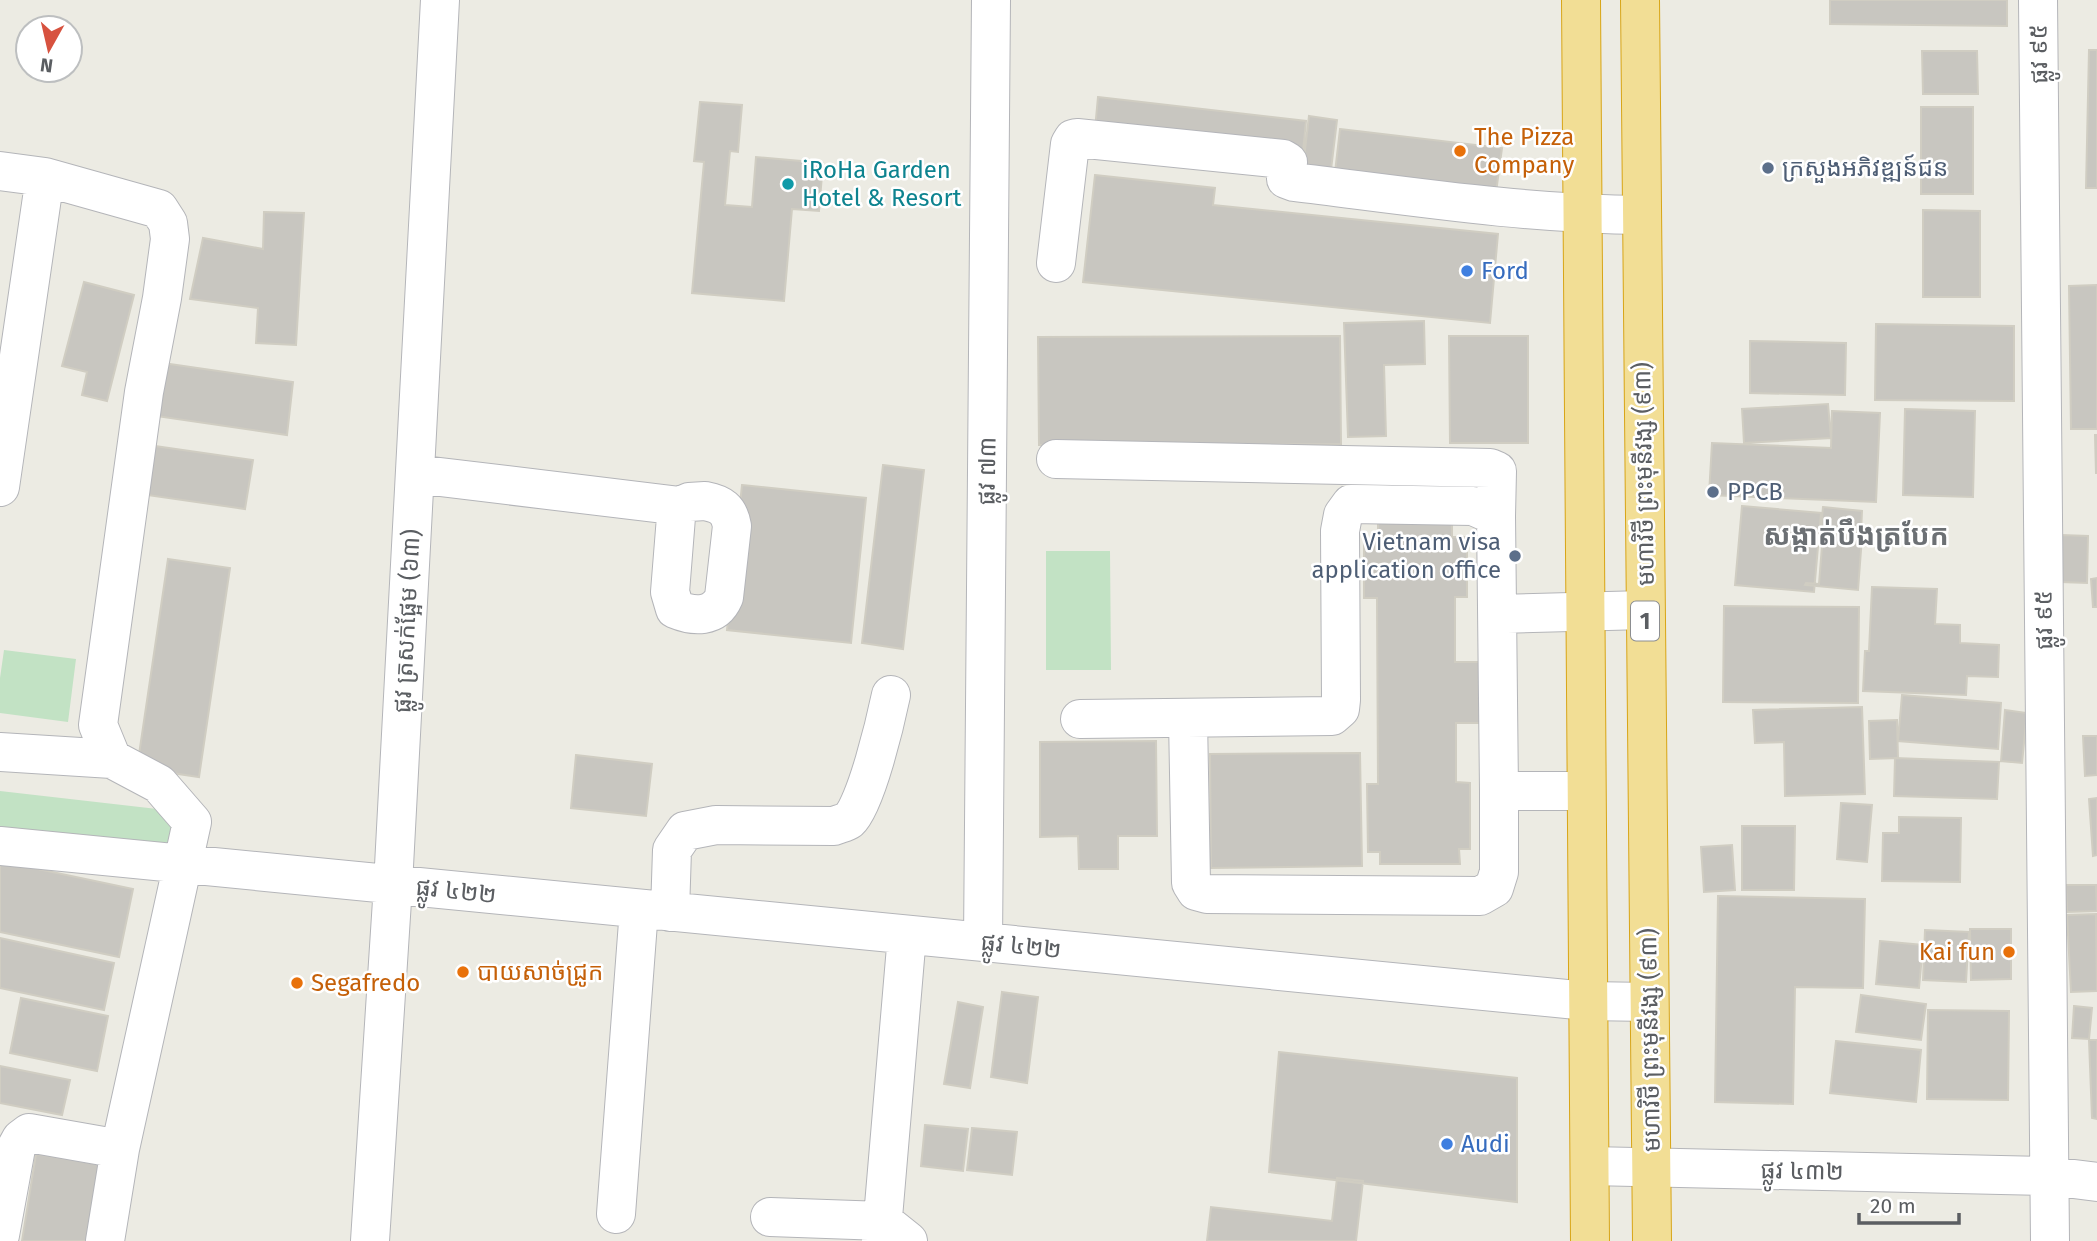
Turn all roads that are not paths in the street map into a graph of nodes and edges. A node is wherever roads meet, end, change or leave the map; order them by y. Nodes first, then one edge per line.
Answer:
1 (440, 0) edge
2 (991, 0) edge
3 (1581, 0) edge
4 (1640, 0) edge
5 (2038, 0) edge
6 (1582, 79) junction
7 (1641, 79) junction
8 (0, 171) edge
9 (45, 177) junction
10 (1583, 214) junction
11 (1642, 215) junction
12 (1056, 263) dead end
13 (13, 294) edge
14 (1056, 459) dead end
15 (415, 474) junction
16 (0, 487) edge
17 (681, 506) dead end
18 (1496, 516) junction
19 (1645, 610) junction
20 (1585, 612) junction
21 (1498, 614) junction
22 (891, 695) dead end
23 (1188, 718) junction
24 (1080, 719) dead end
25 (0, 752) edge
26 (112, 760) junction
27 (1499, 790) junction
28 (1586, 791) junction
29 (0, 846) edge
30 (182, 865) junction
31 (393, 885) junction
32 (654, 910) junction
33 (907, 935) junction
34 (983, 942) junction
35 (1587, 1001) junction
36 (1649, 1002) junction
37 (120, 1149) junction
38 (1590, 1166) junction
39 (1652, 1168) junction
40 (2050, 1176) junction
41 (2097, 1182) edge
42 (616, 1214) dead end
43 (770, 1217) dead end
44 (0, 1234) edge
45 (891, 1234) edge
46 (106, 1241) edge
47 (370, 1241) edge
48 (1590, 1241) edge
49 (1652, 1241) edge
50 (2050, 1241) edge

1 - 15 street, ផ្លូវ ត្រសក់ផ្អែម (៦៣)
2 - 34 street, ផ្លូវ ៧៣
3 - 6 highway
4 - 7 highway, មហាវិថី ព្រះមុនីវង្ស (៩៣) / 1
5 - 40 street, ផ្លូវ ៩៥
6 - 7 highway
6 - 10 highway
7 - 11 highway, មហាវិថី ព្រះមុនីវង្ស (៩៣) / 1
8 - 9 street
9 - 13 street
9 - 26 street
10 - 11 street
10 - 12 street
10 - 20 highway
11 - 19 highway, មហាវិថី ព្រះមុនីវង្ស (៩៣) / 1
13 - 16 street
14 - 18 street
15 - 17 street
15 - 31 street, ផ្លូវ ត្រសក់ផ្អែម (៦៣)
18 - 21 street
18 - 23 street
19 - 20 street
19 - 36 highway, មហាវិថី ព្រះមុនីវង្ស (៩៣) / 1
20 - 21 street
20 - 28 highway
21 - 27 street
22 - 32 street
23 - 24 street
23 - 27 street
25 - 26 street
26 - 30 street
27 - 28 street
28 - 35 highway
29 - 30 street, ផ្លូវ ៤២២
30 - 31 street, ផ្លូវ ៤២២
30 - 37 street
31 - 32 street, ផ្លូវ ៤២២
31 - 47 street, ផ្លូវ ត្រសក់ផ្អែម (៦៣)
32 - 33 street, ផ្លូវ ៤២២
32 - 42 street
33 - 34 street, ផ្លូវ ៤២២
33 - 45 street
34 - 35 street, ផ្លូវ ៤២២
35 - 36 street, ផ្លូវ ៤២២
35 - 38 highway
36 - 39 highway, មហាវិថី ព្រះមុនីវង្ស (៩៣) / 1
37 - 44 street
37 - 46 street
38 - 39 street, ផ្លូវ ៤៣២
38 - 48 highway
39 - 40 street, ផ្លូវ ៤៣២
39 - 49 highway, មហាវិថី ព្រះមុនីវង្ស (៩៣) / 1
40 - 41 street, ផ្លូវ ៤៣២
40 - 50 street, ផ្លូវ ៩៥
43 - 45 street

